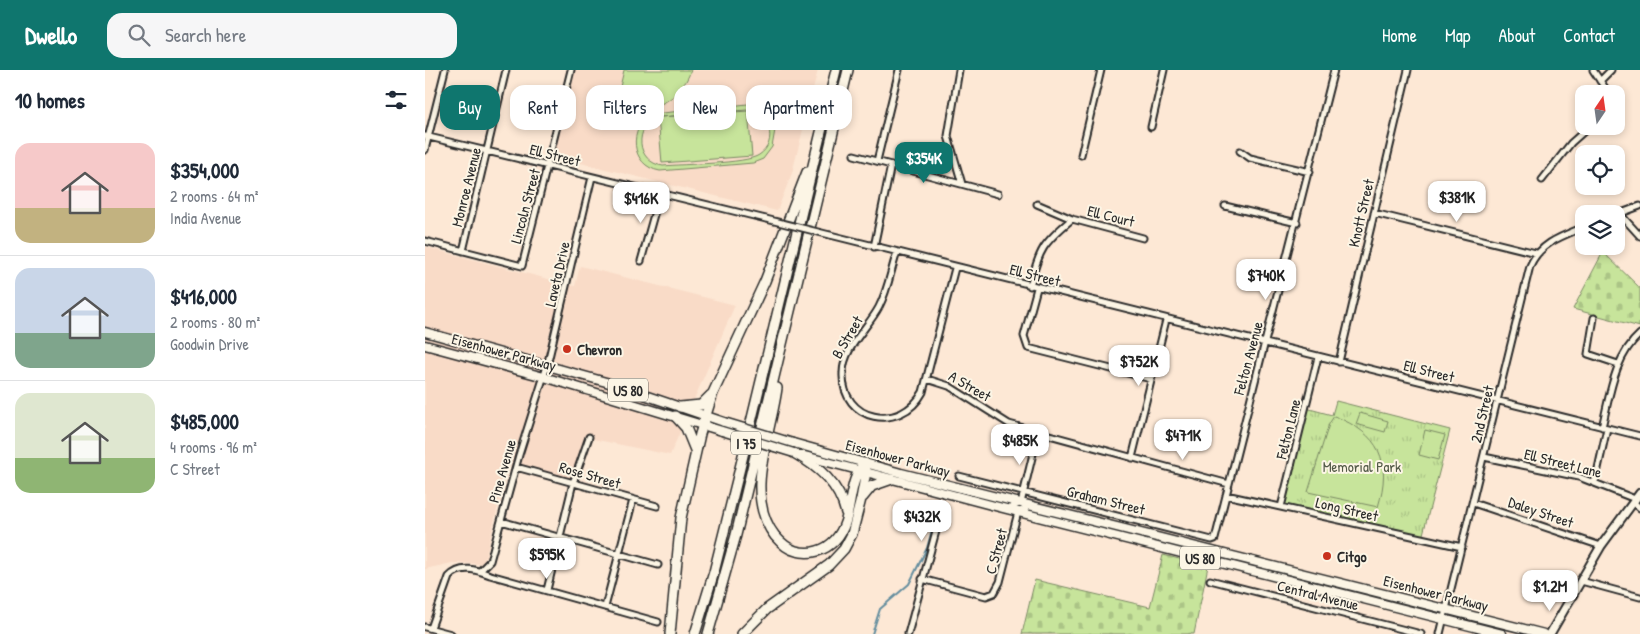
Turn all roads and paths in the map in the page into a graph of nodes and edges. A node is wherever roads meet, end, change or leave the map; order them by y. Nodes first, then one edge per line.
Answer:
1 (445, 70) edge
2 (506, 70) edge
3 (571, 70) edge
4 (836, 70) edge
5 (848, 70) edge
6 (899, 70) edge
7 (959, 70) edge
8 (1101, 70) edge
9 (1164, 70) edge
10 (1334, 70) edge
11 (1408, 70) edge
12 (1593, 70) edge
13 (1611, 70) edge
14 (1601, 81) junction
15 (1603, 85) edge
16 (1151, 127) dead end
17 (1581, 135) edge
18 (427, 137) edge
19 (819, 142) junction
20 (425, 150) edge
21 (1240, 151) dead end
22 (488, 152) junction
23 (854, 155) dead end
24 (1081, 155) dead end
25 (877, 161) junction
26 (891, 165) junction
27 (548, 166) junction
28 (1310, 172) junction
29 (592, 177) junction
30 (1542, 180) dead end
31 (962, 184) junction
32 (661, 193) junction
33 (998, 194) dead end
34 (1037, 204) dead end
35 (1225, 206) dead end
36 (1640, 206) edge
37 (1625, 212) edge
38 (1374, 213) junction
39 (1072, 220) junction
40 (1625, 222) edge
41 (1297, 223) junction
42 (1575, 231) edge
43 (1640, 236) edge
44 (1143, 238) dead end
45 (425, 240) edge
46 (874, 247) junction
47 (463, 251) junction
48 (897, 252) junction
49 (1536, 253) junction
50 (641, 261) dead end
51 (955, 268) junction
52 (1030, 286) junction
53 (1037, 288) junction
54 (1593, 318) dead end
55 (1166, 320) junction
56 (425, 332) edge
57 (1640, 334) edge
58 (1265, 344) junction
59 (425, 345) edge
60 (782, 345) junction
61 (1317, 357) junction
62 (1339, 362) junction
63 (1619, 364) junction
64 (547, 366) junction
65 (544, 376) junction
66 (927, 379) junction
67 (1151, 380) junction
68 (713, 393) junction
69 (1497, 401) junction
70 (680, 407) junction
71 (675, 416) junction
72 (704, 420) junction
73 (1605, 427) junction
74 (1038, 433) junction
75 (1640, 436) edge
76 (589, 437) dead end
77 (695, 451) junction
78 (794, 453) junction
79 (1484, 457) junction
80 (1132, 458) junction
81 (865, 463) junction
82 (516, 467) junction
83 (862, 471) junction
84 (959, 476) dead end
85 (892, 479) junction
86 (1595, 482) junction
87 (573, 483) junction
88 (1229, 484) junction
89 (1023, 492) junction
90 (1226, 495) junction
91 (1636, 498) edge
92 (861, 499) junction
93 (633, 500) junction
94 (1021, 503) junction
95 (1473, 503) junction
96 (657, 506) dead end
97 (1031, 506) junction
98 (1281, 507) junction
99 (1640, 508) edge
100 (941, 509) dead end
101 (1008, 510) junction
102 (1019, 512) junction
103 (847, 515) junction
104 (501, 521) junction
105 (1217, 536) joint
106 (560, 539) junction
107 (1601, 546) junction
108 (1462, 547) junction
109 (619, 554) junction
110 (658, 565) dead end
111 (481, 570) junction
112 (923, 579) junction
113 (1210, 580) dead end
114 (1581, 581) junction
115 (547, 590) junction
116 (1640, 598) edge
117 (605, 607) junction
118 (1446, 609) junction
119 (1444, 620) junction
120 (658, 622) dead end
121 (425, 627) edge
122 (431, 628) junction
123 (437, 632) edge
124 (451, 634) edge
125 (670, 634) edge
126 (695, 634) edge
127 (709, 634) edge
128 (742, 634) edge
129 (908, 634) edge
130 (1421, 634) edge
131 (1440, 634) edge
132 (1502, 634) edge
133 (1544, 634) edge
134 (1550, 634) edge

1 - 18 street
2 - 22 street, Monroe Avenue
3 - 27 street, Lincoln Street
4 - 19 highway, I 75
5 - 60 highway, I 75
6 - 25 street
7 - 31 street
8 - 24 street
9 - 16 street
10 - 28 street, Felton Avenue
11 - 38 street, Knott Street
12 - 14 street
13 - 14 street
14 - 15 street
17 - 30 street
18 - 20 street
18 - 22 street, Ell Street
19 - 68 highway
19 - 126 highway, I 75
21 - 28 street
22 - 27 street, Ell Street
22 - 47 street, Monroe Avenue
23 - 25 street
25 - 26 street
26 - 31 street
26 - 46 street
27 - 29 street, Ell Street
27 - 47 street, Lincoln Street
28 - 41 street, Felton Avenue
29 - 32 street, Ell Street
29 - 64 street, Laveta Drive
31 - 33 street
32 - 46 street, Ell Street, bridge
32 - 50 street
34 - 39 street, Ell Court
35 - 41 street
36 - 37 street
38 - 49 street
38 - 62 street, Knott Street
39 - 44 street, Ell Court
39 - 52 street, Ell Court
40 - 43 street
41 - 58 street, Felton Avenue
42 - 49 street
45 - 47 street
46 - 48 street, Ell Street
48 - 51 street, Ell Street
48 - 66 street, B Street
49 - 69 street, 2nd Street
51 - 52 street, Ell Street
51 - 66 street, B Street
52 - 53 street, Ell Street
53 - 55 street, Ell Street
53 - 67 street
54 - 63 street
55 - 58 street, Ell Street
55 - 67 street
56 - 64 main road, Eisenhower Parkway / US 80
57 - 63 street
58 - 61 street, Ell Street
58 - 88 street, Felton Avenue
59 - 65 main road, Eisenhower Parkway / US 80
60 - 103 highway
60 - 127 highway, I 75
61 - 62 street, Ell Street
61 - 98 street, Felton Lane
62 - 69 street, Ell Street
63 - 73 street
64 - 65 street, Laveta Drive
64 - 70 main road, Eisenhower Parkway / US 80
65 - 71 main road, Eisenhower Parkway / US 80
65 - 82 street, Pine Avenue
66 - 74 street, A Street
67 - 80 street
68 - 70 highway
68 - 72 highway
69 - 73 street, Ell Street
69 - 79 street, 2nd Street
70 - 72 main road, Eisenhower Parkway / US 80
71 - 72 main road, Eisenhower Parkway / US 80
71 - 77 highway
72 - 77 highway
72 - 78 main road, Eisenhower Parkway / US 80, bridge
72 - 81 main road, Eisenhower Parkway / US 80, bridge
73 - 75 street, Ell Street
73 - 86 street
74 - 80 street, A Street
74 - 89 street
76 - 87 street
77 - 125 highway
78 - 83 main road, Eisenhower Parkway / US 80
78 - 103 highway
79 - 86 street, Ell Street Lane
79 - 95 street, 2nd Street
80 - 88 street, A Street
81 - 83 highway
81 - 94 main road, Eisenhower Parkway / US 80
82 - 87 street, Rose Street
82 - 104 street, Pine Avenue
83 - 85 main road, Eisenhower Parkway / US 80
83 - 92 highway
83 - 103 highway
84 - 89 street, Graham Street
85 - 92 highway
85 - 101 main road, Eisenhower Parkway / US 80
86 - 91 street, Ell Street Lane
87 - 93 street, Rose Street
87 - 106 street
88 - 90 street, Felton Avenue
89 - 94 street
89 - 105 street, Graham Street
90 - 98 street, Long Street
90 - 105 street, Felton Avenue
91 - 99 street, Ell Street Lane
91 - 107 street
92 - 128 highway
93 - 96 street, Rose Street
93 - 109 street
94 - 97 main road, Eisenhower Parkway / US 80
94 - 101 street, C Street
95 - 107 street, Daley Street
95 - 108 street, 2nd Street
97 - 102 street, C Street
97 - 118 main road, Eisenhower Parkway / US 80
98 - 108 street, Long Street
100 - 112 street
101 - 102 main road, Eisenhower Parkway / US 80
102 - 112 street, C Street
102 - 119 main road, Eisenhower Parkway / US 80
104 - 106 street
104 - 111 street, Pine Avenue
106 - 109 street
106 - 115 street
107 - 114 street
108 - 118 street, 2nd Street
109 - 110 street
109 - 117 street
111 - 115 street
111 - 122 street
112 - 129 street
113 - 130 street, Central Avenue
114 - 116 street
114 - 134 street
115 - 117 street
117 - 120 street
118 - 119 street, 2nd Street
118 - 133 main road, Eisenhower Parkway / US 80
119 - 131 street, 2nd Street
119 - 132 main road, Eisenhower Parkway / US 80
121 - 122 street
122 - 123 street
123 - 124 street

